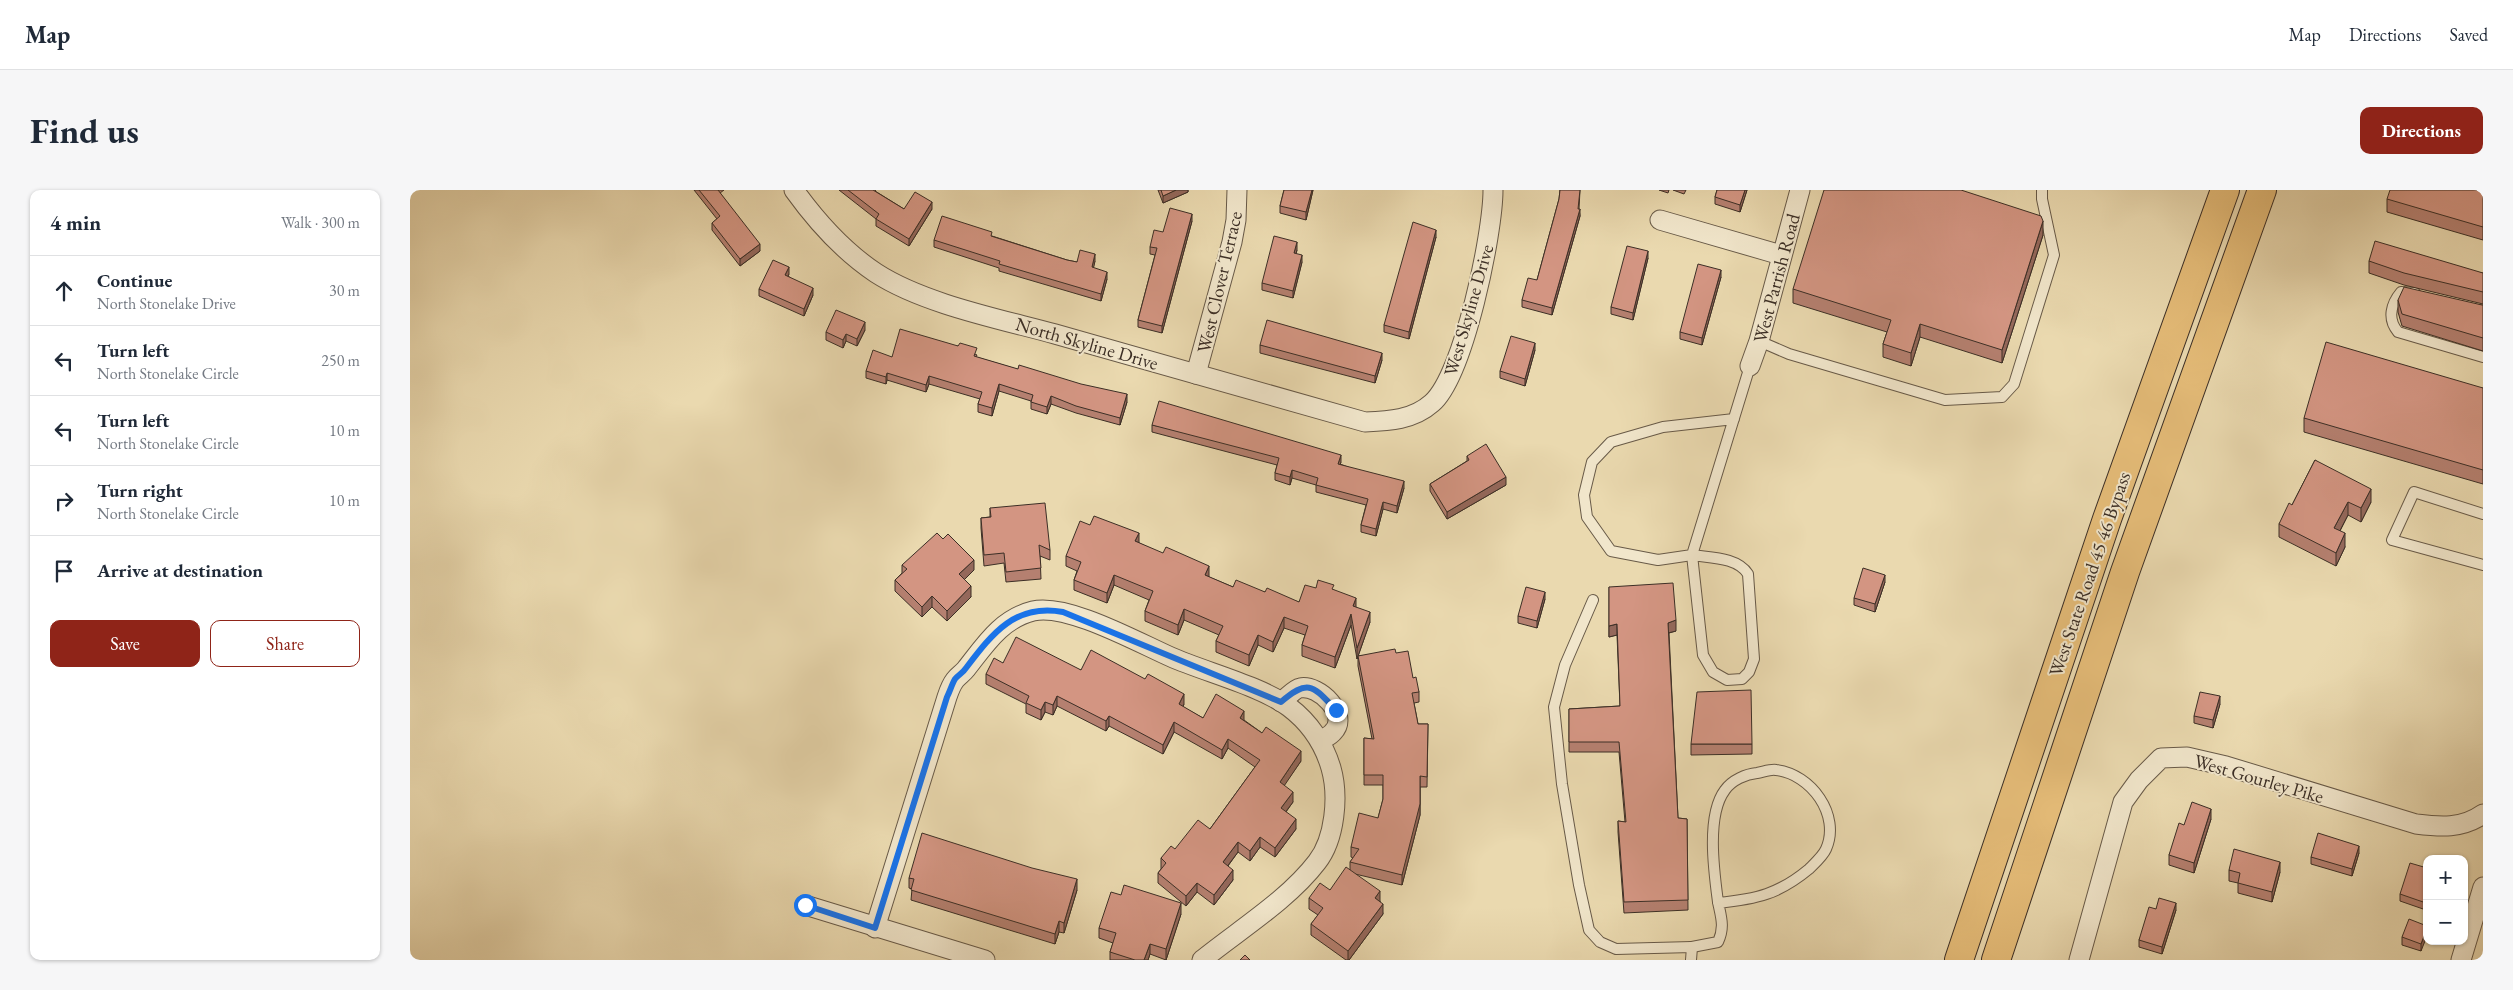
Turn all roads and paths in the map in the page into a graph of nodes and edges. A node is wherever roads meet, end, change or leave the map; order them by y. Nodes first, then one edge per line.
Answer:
1 (794, 190) edge
2 (1237, 190) edge
3 (1493, 190) edge
4 (1800, 190) edge
5 (2042, 190) edge
6 (2225, 190) edge
7 (2262, 190) edge
8 (1660, 220) dead end
9 (1781, 255) junction
10 (2429, 297) edge
11 (1759, 342) junction
12 (2483, 356) edge
13 (1750, 366) joint
14 (1196, 374) junction
15 (1415, 415) joint
16 (1734, 419) junction
17 (2483, 514) edge
18 (1692, 555) junction
19 (2483, 565) edge
20 (1593, 600) dead end
21 (1281, 702) junction
22 (1320, 741) junction
23 (2019, 778) junction
24 (2480, 821) edge
25 (2036, 840) junction
26 (2483, 887) edge
27 (1718, 903) junction
28 (805, 905) dead end
29 (875, 928) junction
30 (1692, 947) junction
31 (985, 960) edge
32 (1202, 960) edge
33 (1691, 960) edge
34 (1959, 960) edge
35 (1996, 960) edge
36 (2079, 960) edge
37 (2460, 960) edge

1 - 14 street, North Skyline Drive
2 - 14 street, West Clover Terrace
3 - 15 street, West Skyline Drive
4 - 9 street, West Parrish Road
5 - 11 lane
6 - 23 highway, West State Road 45 46 Bypass
7 - 25 highway, West State Road 45 46 Bypass
8 - 9 street
9 - 11 street, West Parrish Road
10 - 12 lane
11 - 13 street, West Parrish Road
13 - 16 lane
14 - 15 street, North Skyline Drive
16 - 18 lane
16 - 18 lane
17 - 19 lane
18 - 18 lane
20 - 30 lane
21 - 22 street
21 - 22 street
21 - 29 street
22 - 32 street
23 - 25 highway
23 - 34 highway, West State Road 45 46 Bypass
24 - 36 street, West Gourley Pike
25 - 35 highway, West State Road 45 46 Bypass
26 - 37 street
27 - 27 lane
27 - 30 lane
28 - 29 street
29 - 31 street
30 - 33 lane

